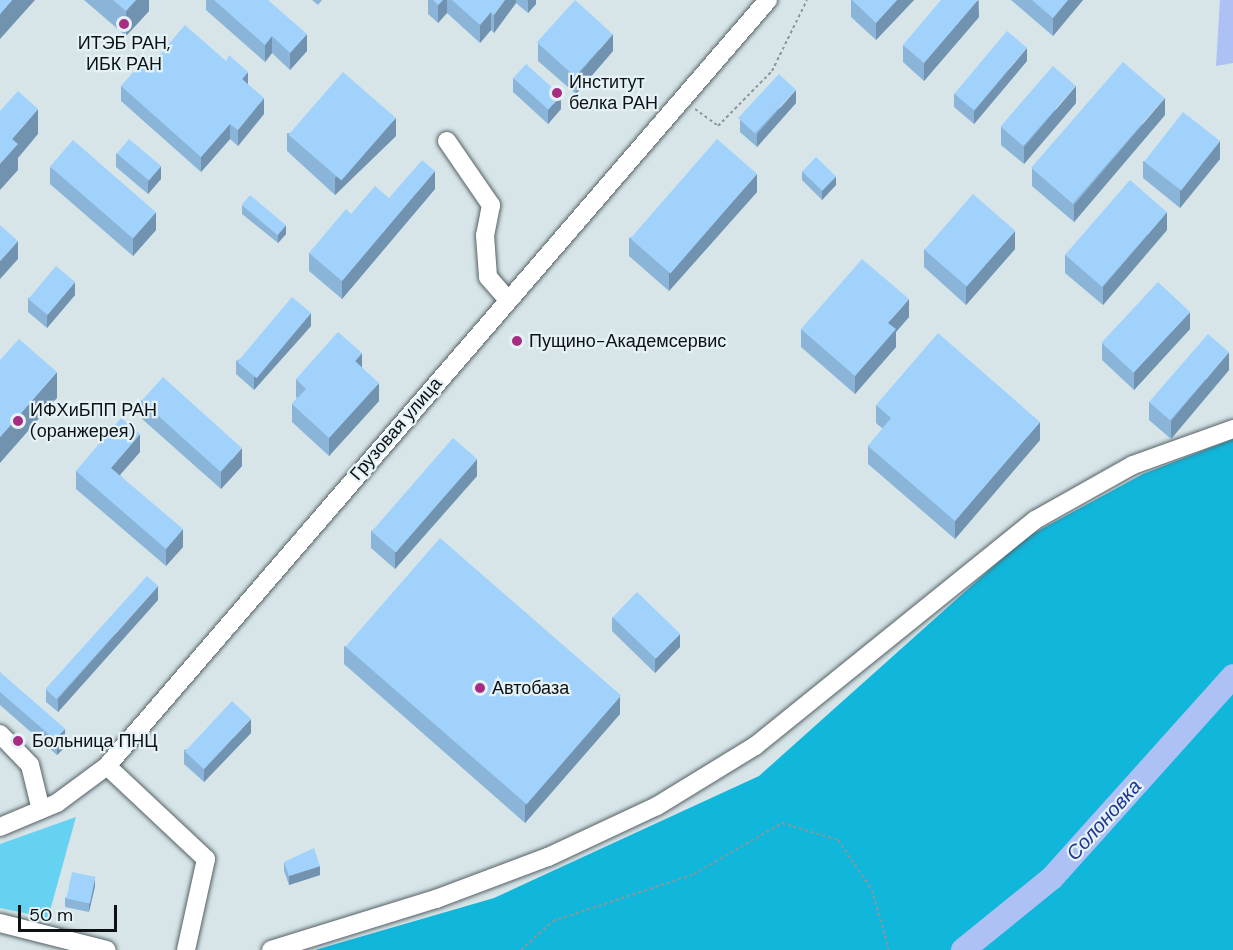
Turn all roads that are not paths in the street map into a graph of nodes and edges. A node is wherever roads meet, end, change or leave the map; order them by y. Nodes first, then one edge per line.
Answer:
1 (768, 0) edge
2 (447, 141) dead end
3 (508, 300) junction
4 (1233, 429) edge
5 (0, 734) edge
6 (106, 766) junction
7 (41, 810) junction
8 (0, 827) edge
9 (0, 923) edge
10 (107, 950) edge
11 (186, 950) edge
12 (271, 950) edge

1 - 3 street, Грузовая улица
2 - 3 street
3 - 6 street, Грузовая улица
4 - 12 street
5 - 7 street
6 - 7 street, Грузовая улица
6 - 11 street
7 - 8 street, Грузовая улица
9 - 10 street

